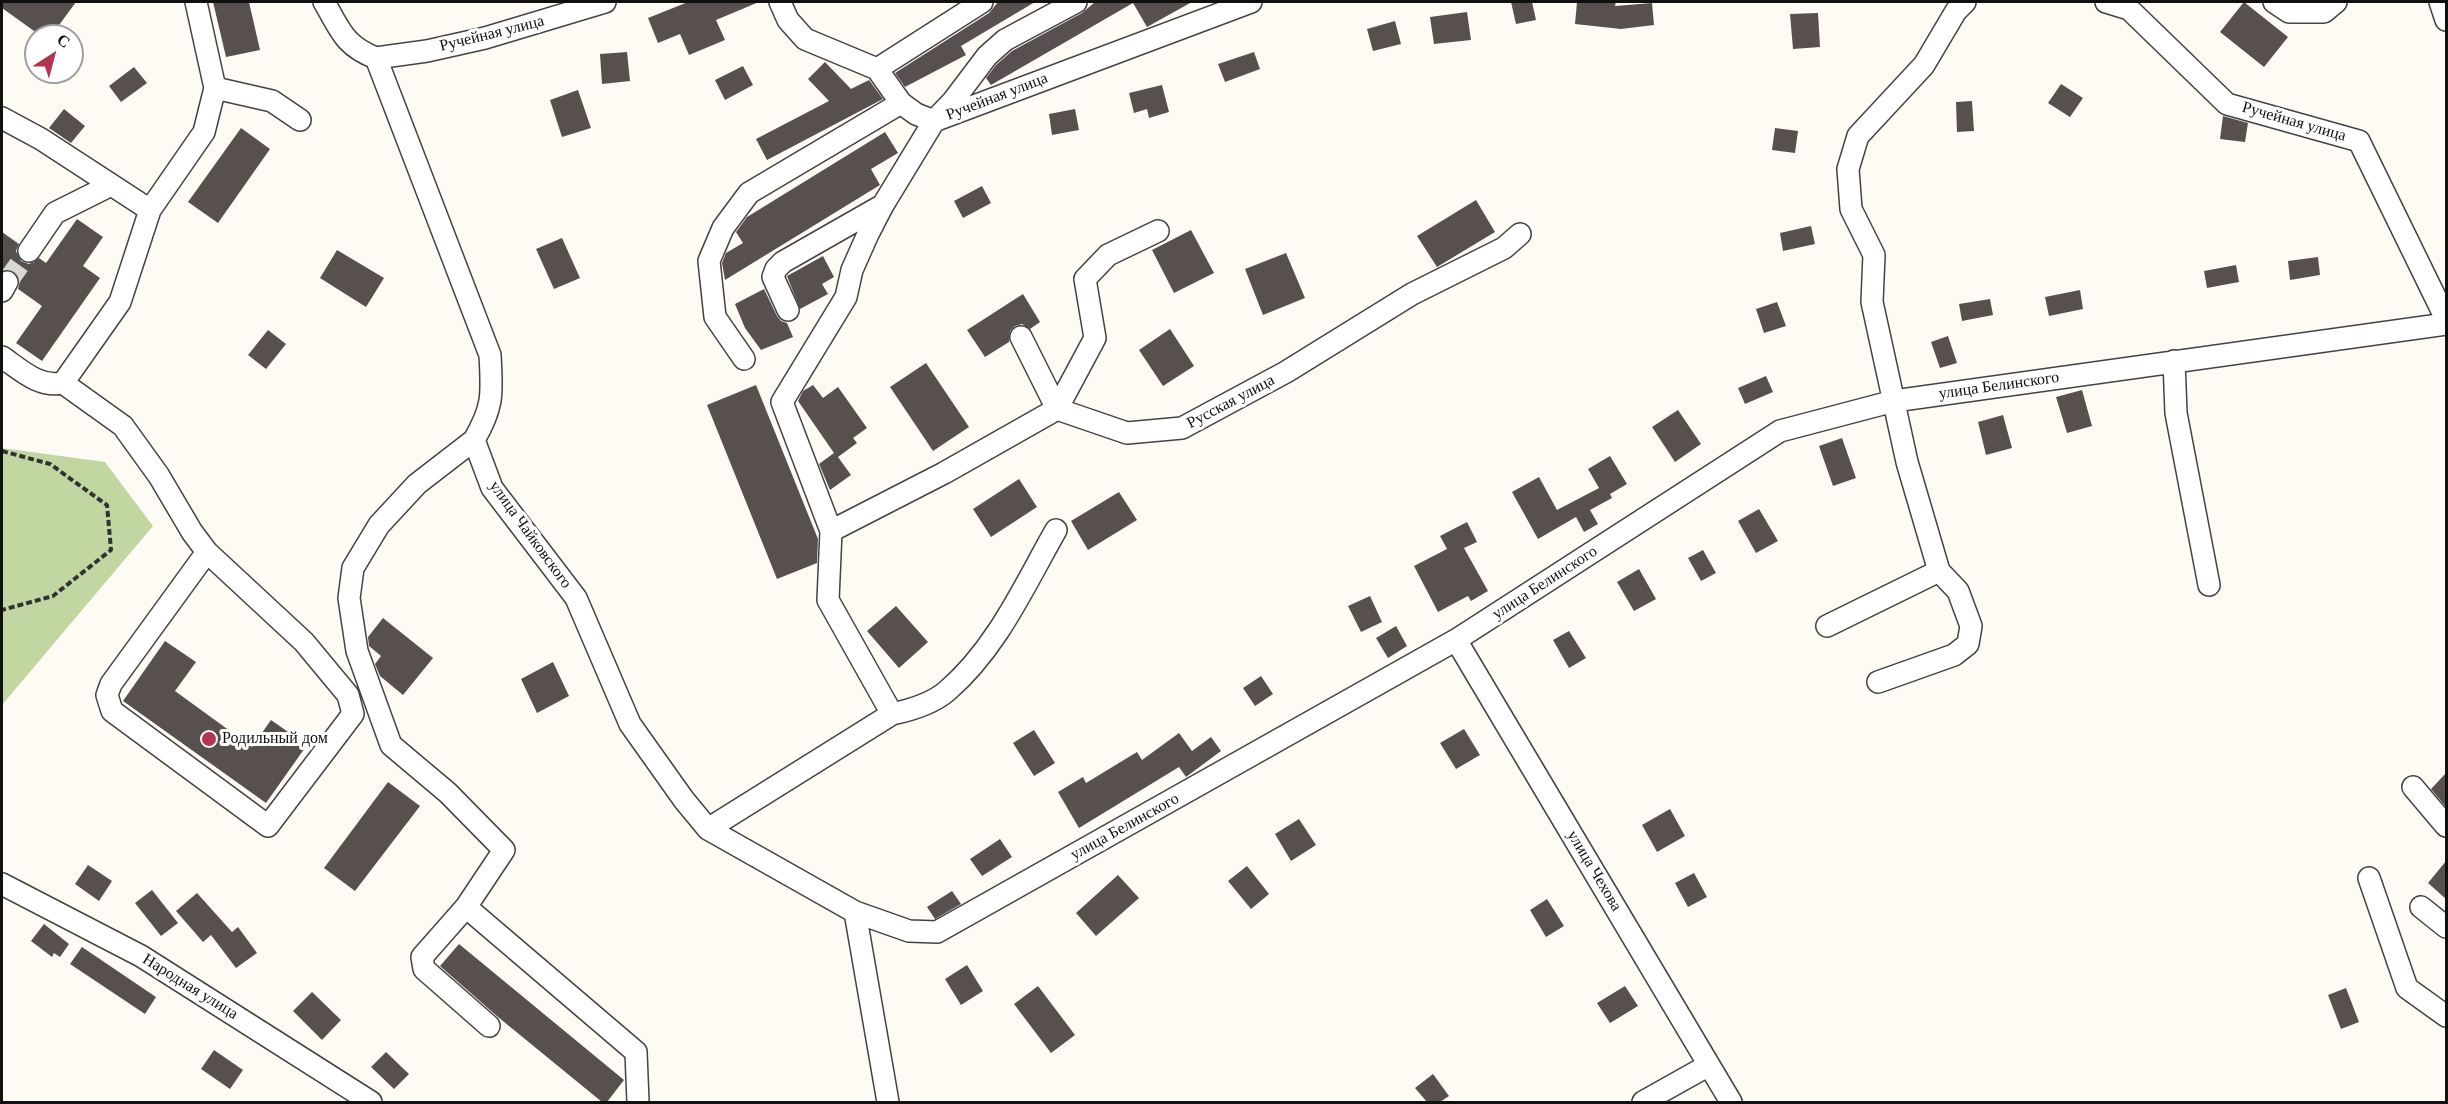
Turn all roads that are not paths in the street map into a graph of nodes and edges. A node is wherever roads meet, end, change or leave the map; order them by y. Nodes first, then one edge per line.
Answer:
1 (196, 2) edge
2 (324, 2) edge
3 (605, 2) edge
4 (780, 2) edge
5 (982, 2) edge
6 (1076, 2) edge
7 (1217, 2) edge
8 (1251, 2) edge
9 (1965, 2) edge
10 (2106, 2) edge
11 (2274, 2) edge
12 (2336, 2) edge
13 (2440, 2) edge
14 (2128, 5) edge
15 (1193, 15) dead end
16 (2446, 20) edge
17 (376, 57) junction
18 (877, 69) junction
19 (215, 88) junction
20 (901, 104) junction
21 (2, 118) edge
22 (300, 120) dead end
23 (934, 121) junction
24 (111, 184) junction
25 (883, 205) junction
26 (150, 210) junction
27 (1158, 231) dead end
28 (1520, 234) dead end
29 (29, 251) tunnel mouth
30 (788, 310) dead end
31 (2446, 319) edge
32 (2446, 324) edge
33 (1021, 337) dead end
34 (2, 357) edge
35 (744, 359) dead end
36 (2174, 361) junction
37 (63, 383) junction
38 (1894, 401) junction
39 (1057, 409) junction
40 (474, 440) junction
41 (1056, 530) dead end
42 (831, 531) junction
43 (207, 552) junction
44 (1939, 571) junction
45 (2209, 585) dead end
46 (1827, 626) dead end
47 (1456, 640) junction
48 (1878, 682) dead end
49 (892, 714) junction
50 (2413, 787) dead end
51 (2446, 826) edge
52 (708, 829) junction
53 (2369, 878) dead end
54 (2, 884) edge
55 (2421, 907) dead end
56 (466, 908) junction
57 (855, 912) junction
58 (2446, 927) edge
59 (2446, 1016) edge
60 (489, 1026) dead end
61 (1709, 1065) junction
62 (371, 1102) edge
63 (638, 1102) edge
64 (888, 1102) edge
65 (1642, 1102) edge
66 (1731, 1102) edge

1 - 19 street
2 - 17 street
3 - 17 street, Ручейная улица
4 - 18 street
5 - 18 street
6 - 23 street
7 - 15 street
8 - 23 street, Ручейная улица
9 - 38 street
10 - 14 street, Ручейная улица
11 - 12 street
13 - 16 street
14 - 31 street, Ручейная улица
17 - 40 street
18 - 20 street, Ручейная улица
19 - 22 street
19 - 26 street
20 - 23 street, Ручейная улица
20 - 35 street
21 - 24 street
23 - 25 street
24 - 26 street
24 - 29 street
25 - 30 street
25 - 42 street
26 - 37 street
27 - 39 street
28 - 39 street, Русская улица
32 - 36 street, улица Белинского
33 - 39 street
34 - 37 street
36 - 38 street, улица Белинского
36 - 45 street
37 - 43 street
38 - 44 street
38 - 47 street, улица Белинского
39 - 42 street
40 - 52 street, улица Чайковского
40 - 56 street
41 - 49 street
42 - 49 street
43 - 43 street
44 - 46 street
44 - 48 street
47 - 57 street, улица Белинского
47 - 61 street, улица Чехова
49 - 52 street
50 - 51 street
52 - 57 street, улица Белинского
53 - 59 street
54 - 62 street, Народная улица
55 - 58 street
56 - 60 street
56 - 63 street
57 - 64 street
61 - 65 street
61 - 66 street, улица Чехова

